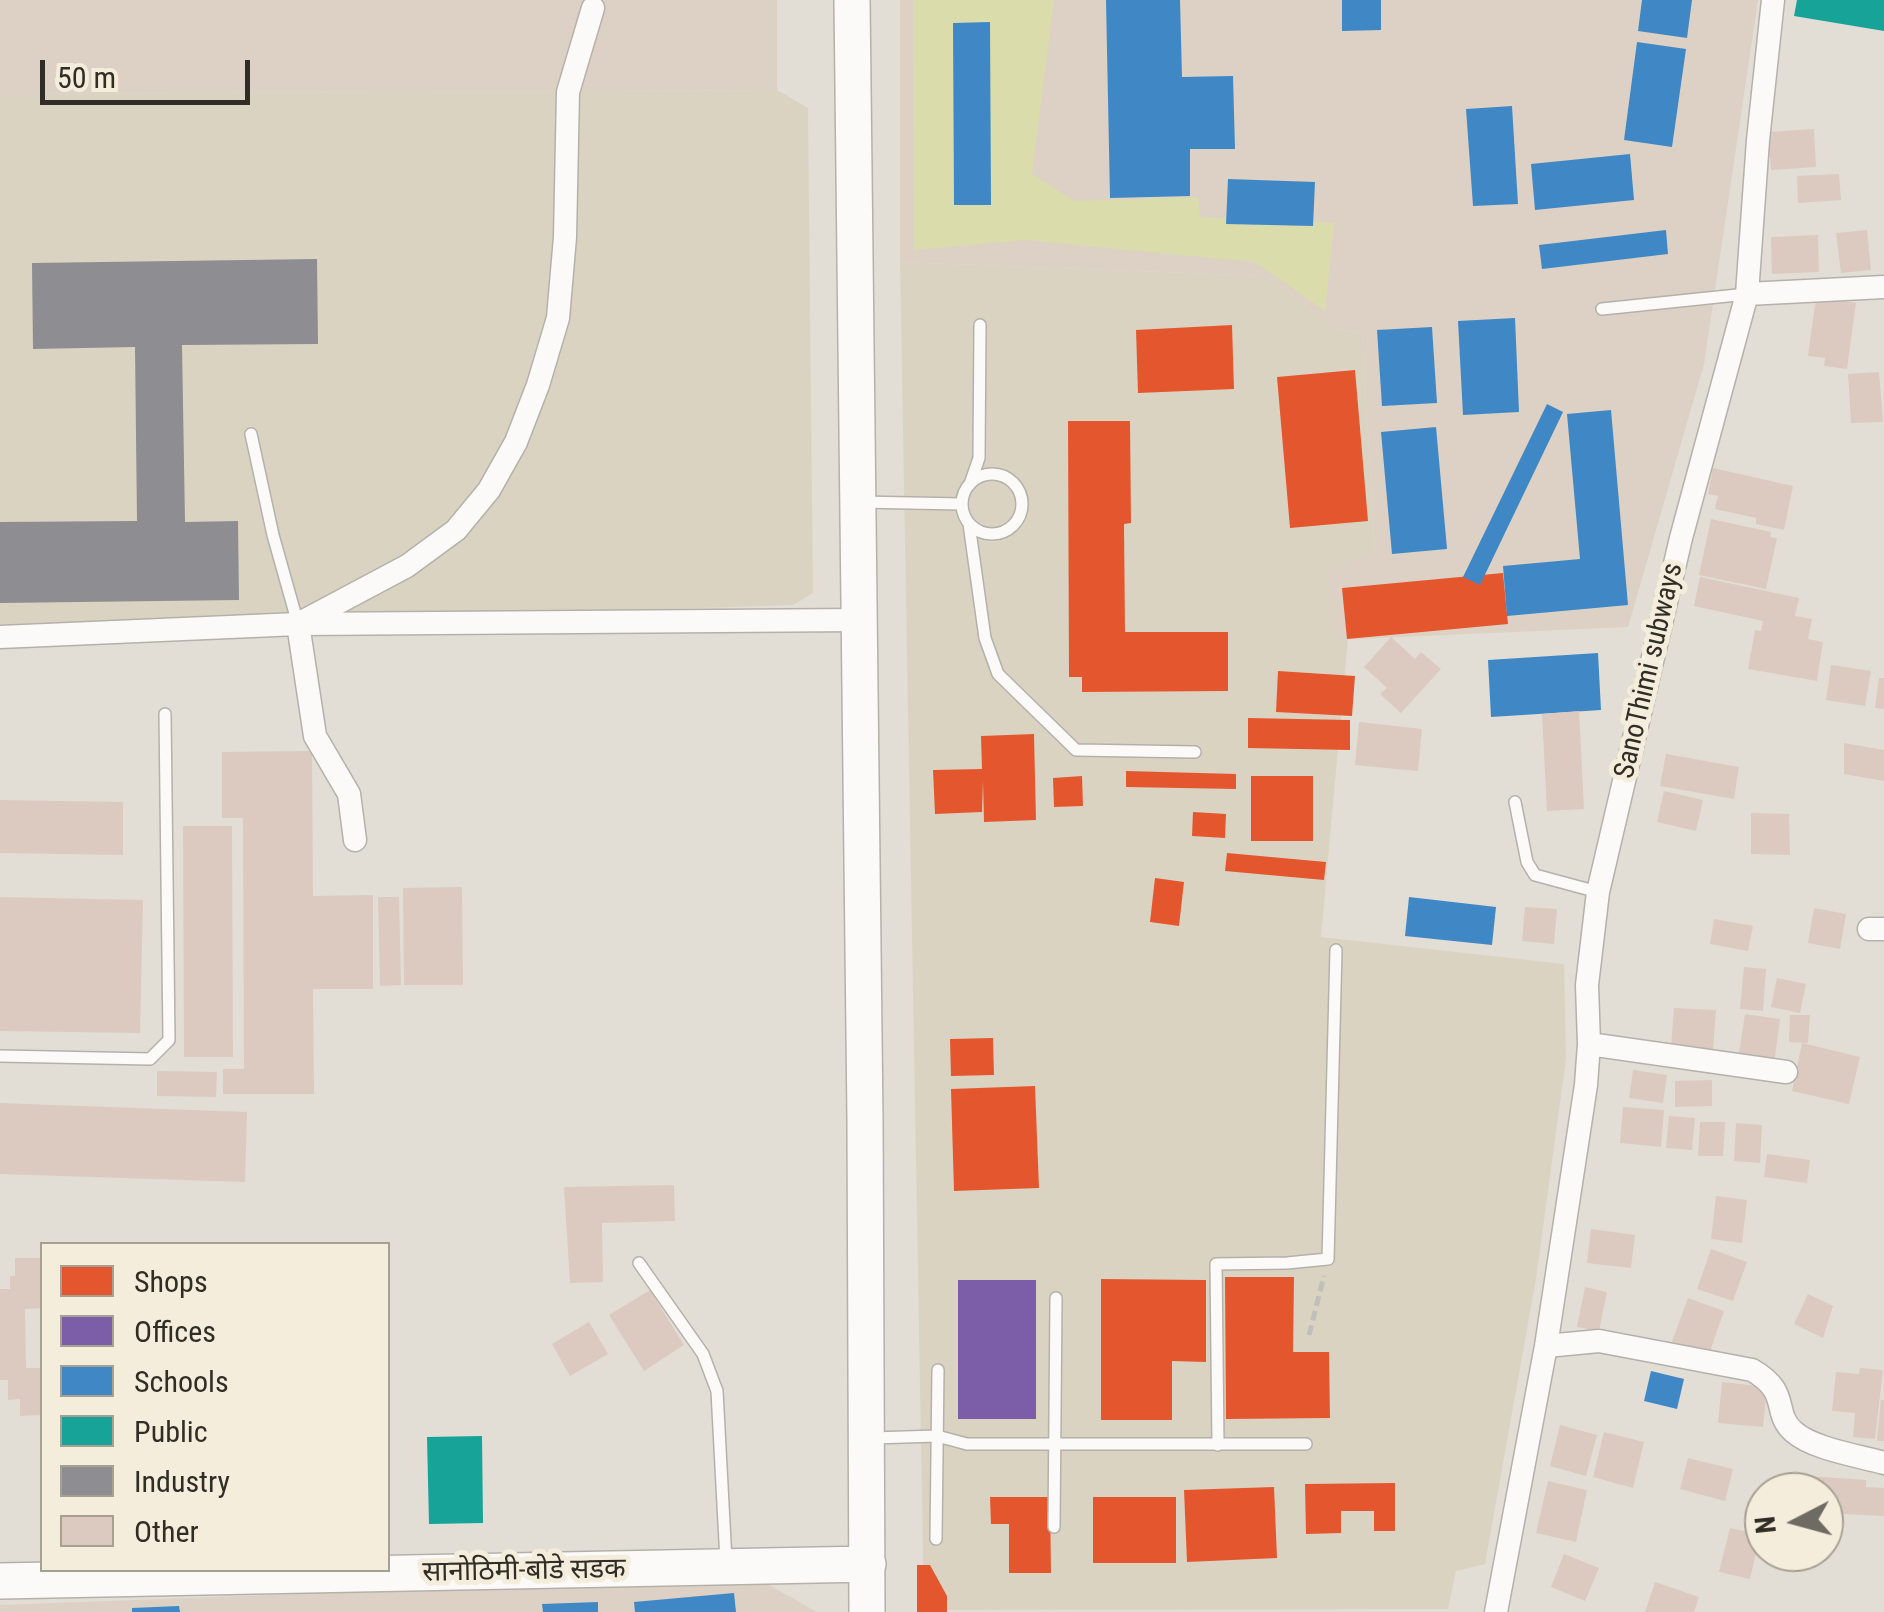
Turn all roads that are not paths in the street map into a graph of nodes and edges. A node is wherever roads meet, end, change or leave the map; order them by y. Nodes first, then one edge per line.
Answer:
1 (852, 0) edge
2 (1773, 0) edge
3 (597, 3) edge
4 (1884, 287) edge
5 (1747, 294) junction
6 (1602, 309) dead end
7 (980, 325) dead end
8 (251, 434) dead end
9 (970, 484) junction
10 (856, 502) junction
11 (961, 504) junction
12 (968, 524) junction
13 (858, 620) junction
14 (298, 624) junction
15 (0, 637) edge
16 (165, 714) dead end
17 (1195, 752) dead end
18 (1515, 802) dead end
19 (355, 840) dead end
20 (1598, 892) junction
21 (1336, 950) dead end
22 (1589, 1044) junction
23 (0, 1056) edge
24 (1786, 1072) dead end
25 (640, 1263) dead end
26 (1056, 1298) dead end
27 (1546, 1346) junction
28 (938, 1370) dead end
29 (937, 1436) junction
30 (868, 1438) junction
31 (1054, 1443) junction
32 (1218, 1444) junction
33 (1306, 1444) dead end
34 (1884, 1463) edge
35 (1054, 1528) dead end
36 (936, 1539) dead end
37 (868, 1564) junction
38 (726, 1568) junction
39 (0, 1581) edge
40 (867, 1612) edge
41 (1496, 1612) edge

1 - 10 main road
2 - 5 street, SanoThimi subways
3 - 14 street
4 - 5 street
5 - 6 lane
5 - 20 street, SanoThimi subways
7 - 9 lane
8 - 14 lane
9 - 11 lane
9 - 12 lane
10 - 11 lane
10 - 13 main road
11 - 12 lane
12 - 17 lane
13 - 14 street
13 - 30 main road
14 - 15 street
14 - 19 street
16 - 23 lane
18 - 20 lane
20 - 22 street, SanoThimi subways
21 - 32 lane
22 - 24 street
22 - 27 street, SanoThimi subways
25 - 38 lane
26 - 31 lane
27 - 34 street
27 - 41 street, SanoThimi subways
28 - 29 lane
29 - 30 lane
29 - 31 lane
29 - 36 lane
30 - 37 main road
31 - 32 lane
31 - 35 lane
32 - 33 lane
37 - 38 main road, सानोठिमी-बोडे सडक
37 - 40 main road
38 - 39 main road, सानोठिमी-बोडे सडक

